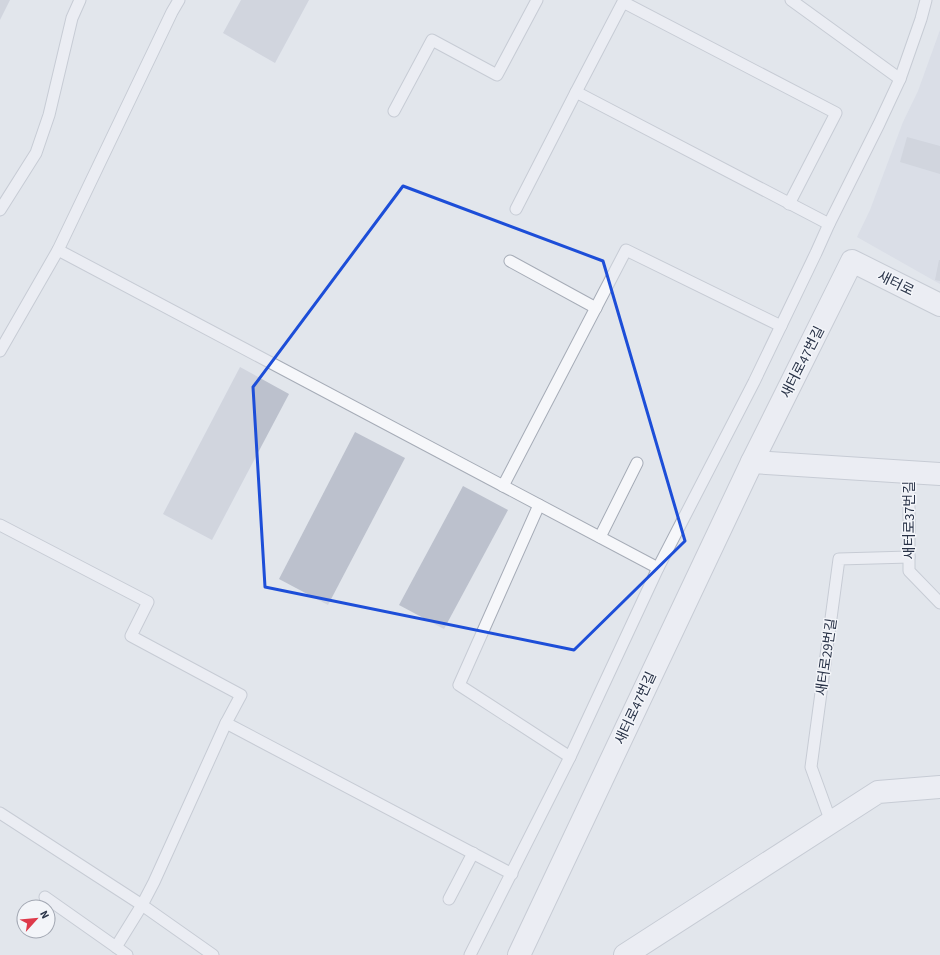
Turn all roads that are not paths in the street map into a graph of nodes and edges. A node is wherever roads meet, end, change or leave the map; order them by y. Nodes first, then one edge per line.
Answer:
1 (80, 0) edge
2 (179, 0) edge
3 (537, 0) edge
4 (792, 0) edge
5 (926, 0) edge
6 (900, 79) junction
7 (576, 92) junction
8 (394, 111) dead end
9 (789, 204) junction
10 (516, 209) dead end
11 (0, 210) edge
12 (829, 224) junction
13 (58, 250) junction
14 (510, 261) dead end
15 (852, 261) joint
16 (940, 305) edge
17 (596, 308) junction
18 (781, 326) junction
19 (0, 351) edge
20 (752, 462) junction
21 (637, 463) dead end
22 (909, 472) junction
23 (940, 474) edge
24 (503, 486) junction
25 (539, 505) junction
26 (0, 525) edge
27 (600, 537) junction
28 (909, 557) junction
29 (658, 568) junction
30 (940, 603) edge
31 (226, 723) junction
32 (570, 757) junction
33 (940, 787) edge
34 (0, 813) edge
35 (831, 822) junction
36 (473, 853) junction
37 (512, 874) junction
38 (45, 897) dead end
39 (449, 899) dead end
40 (142, 905) junction
41 (116, 947) junction
42 (127, 955) edge
43 (213, 955) edge
44 (470, 955) edge
45 (519, 955) edge
46 (625, 955) edge

1 - 11 lane
2 - 13 lane
3 - 8 lane
4 - 6 lane
5 - 6 lane
6 - 12 lane
7 - 9 lane
7 - 9 lane
7 - 10 lane
9 - 12 lane
12 - 18 lane
13 - 19 lane
13 - 24 lane
14 - 17 lane
15 - 16 street, 새터로
15 - 20 street, 새터로47번길
17 - 18 lane
17 - 24 lane
18 - 29 lane
20 - 22 street
20 - 45 street, 새터로47번길
21 - 27 lane
22 - 23 street
22 - 28 lane, 새터로37번길
24 - 25 lane
25 - 27 lane
25 - 32 lane
26 - 31 lane
27 - 29 lane
28 - 30 lane, 새터로37번길
28 - 35 lane, 새터로29번길
29 - 32 lane
31 - 36 lane
31 - 40 lane
32 - 37 lane
33 - 35 street
34 - 40 lane
35 - 46 street
36 - 37 lane
36 - 39 lane
37 - 44 lane
38 - 41 lane
40 - 41 lane
40 - 43 lane
41 - 42 lane

